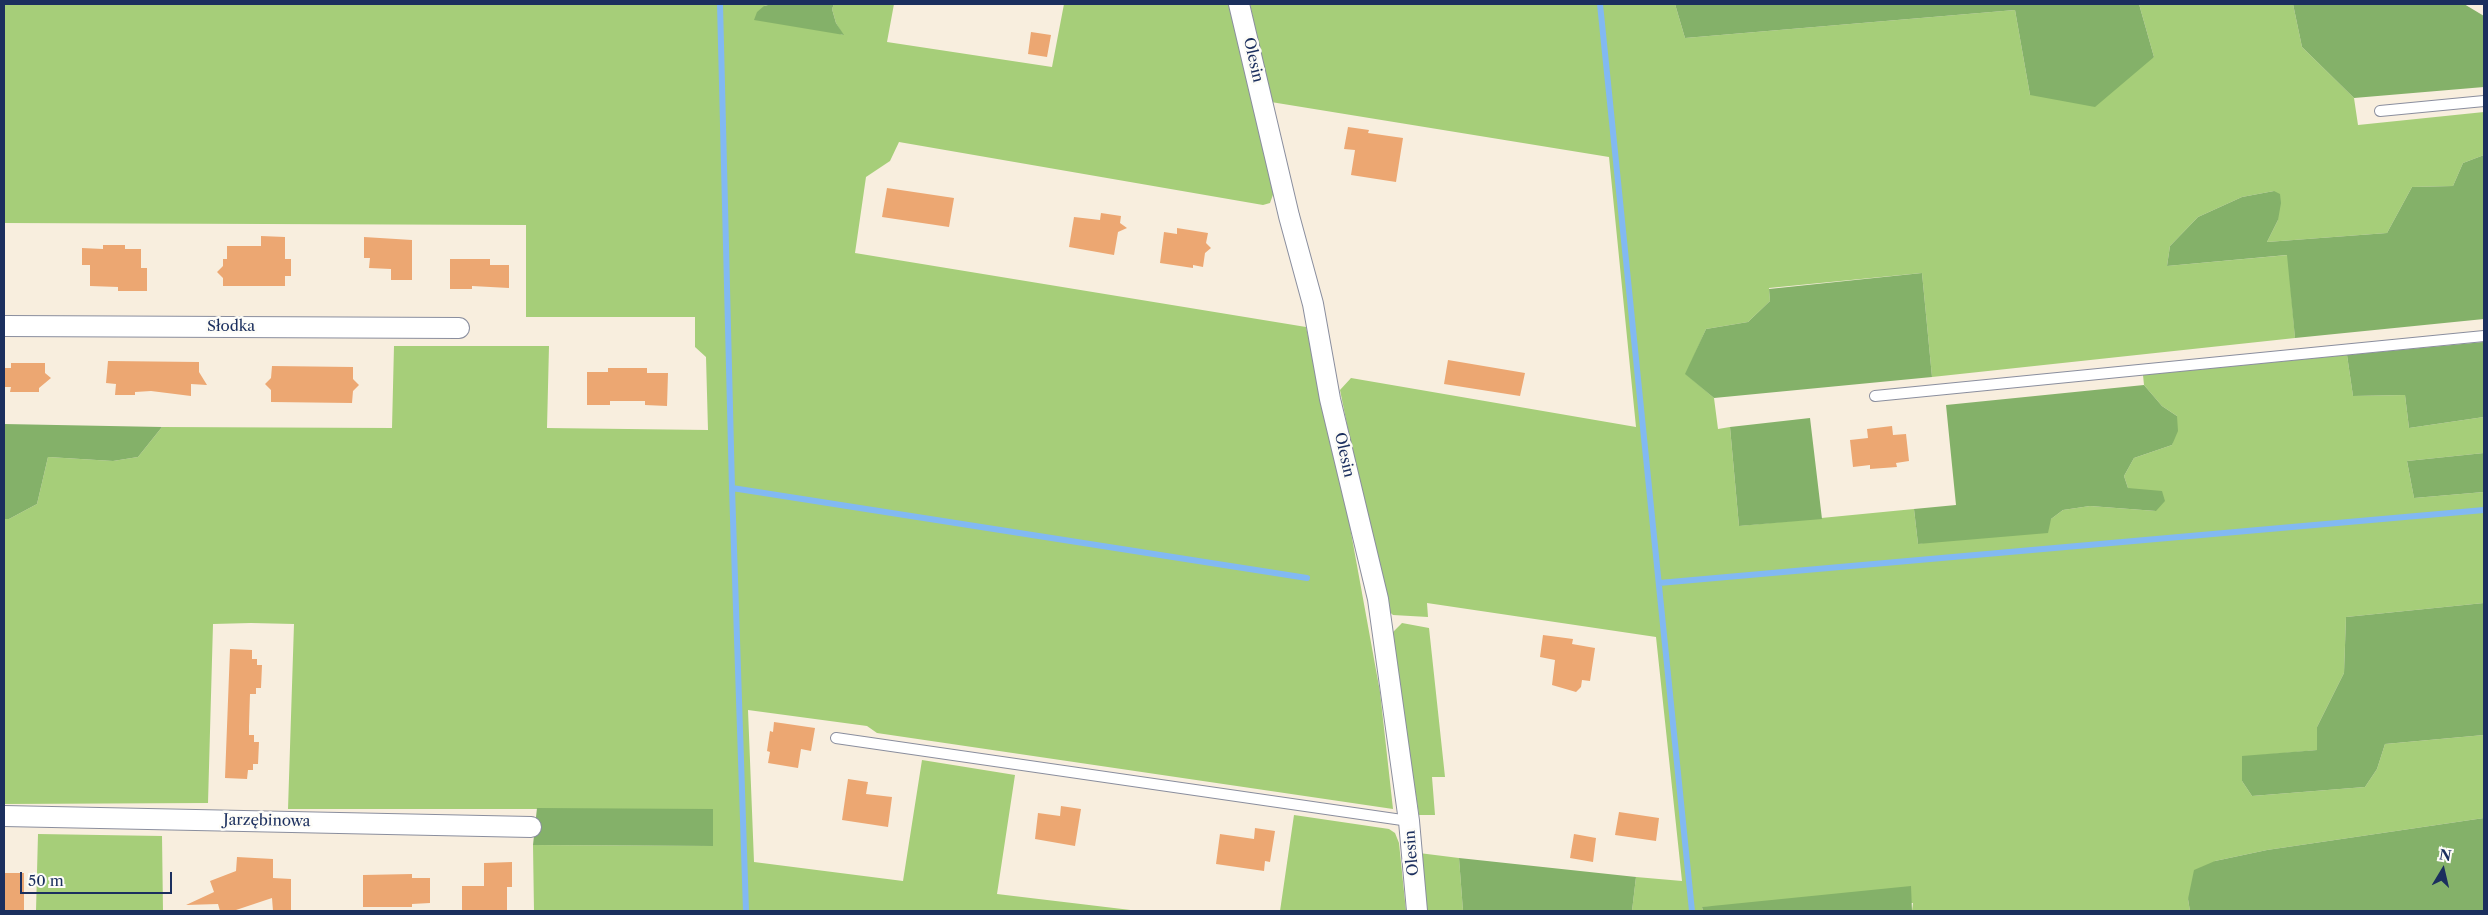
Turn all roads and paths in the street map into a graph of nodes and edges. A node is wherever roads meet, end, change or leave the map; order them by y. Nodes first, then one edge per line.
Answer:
1 (1239, 4) edge
2 (2484, 101) edge
3 (2380, 111) dead end
4 (4, 326) edge
5 (459, 328) dead end
6 (2484, 336) edge
7 (1875, 396) dead end
8 (836, 738) dead end
9 (4, 816) edge
10 (1409, 821) junction
11 (531, 827) dead end
12 (1417, 911) edge

1 - 10 street, Olesin
2 - 3 lane
4 - 5 street, Słodka
6 - 7 lane
8 - 10 lane
9 - 11 street, Jarzębinowa
10 - 12 street, Olesin

